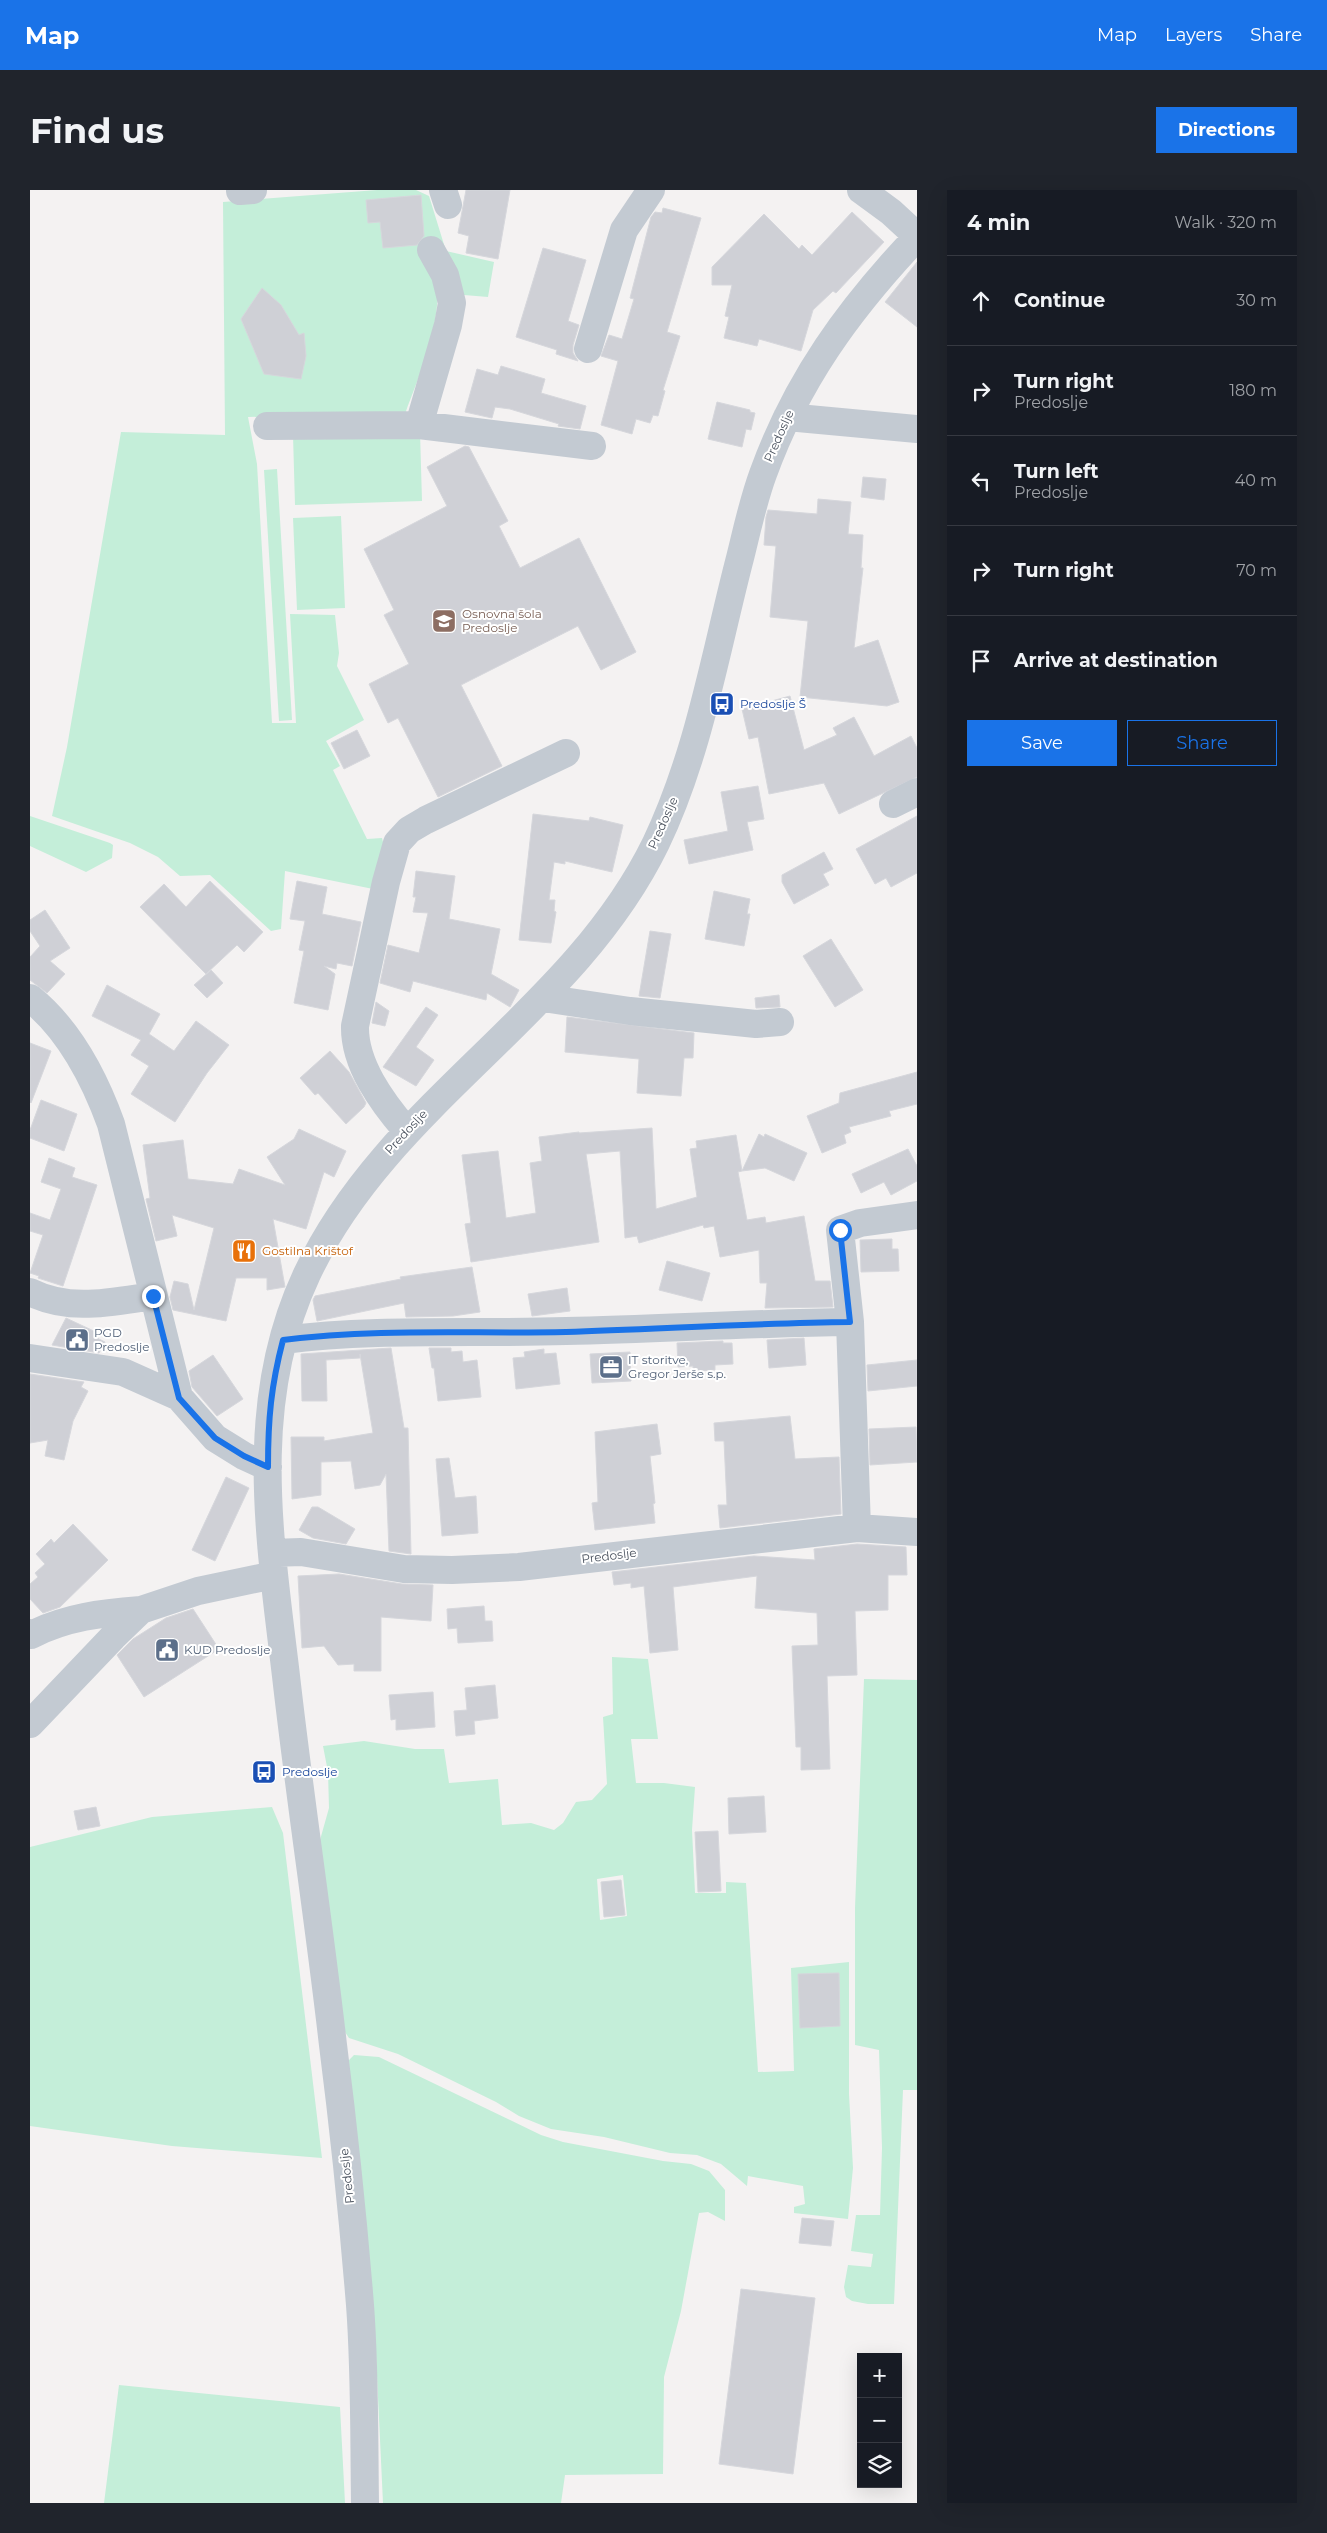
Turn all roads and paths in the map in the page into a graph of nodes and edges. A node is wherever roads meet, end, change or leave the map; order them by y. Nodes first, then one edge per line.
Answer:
1 (651, 190) edge
2 (861, 190) edge
3 (917, 236) edge
4 (431, 250) dead end
5 (588, 350) dead end
6 (787, 417) junction
7 (419, 425) junction
8 (267, 426) dead end
9 (917, 429) edge
10 (592, 446) dead end
11 (566, 753) dead end
12 (917, 792) edge
13 (893, 804) dead end
14 (30, 998) edge
15 (543, 998) junction
16 (780, 1022) dead end
17 (406, 1130) junction
18 (917, 1214) edge
19 (30, 1292) edge
20 (153, 1296) junction
21 (850, 1322) junction
22 (283, 1340) junction
23 (30, 1358) edge
24 (179, 1398) junction
25 (268, 1467) junction
26 (857, 1528) junction
27 (917, 1532) edge
28 (273, 1564) junction
29 (141, 1610) junction
30 (30, 1635) edge
31 (30, 1724) edge
32 (365, 2503) edge

1 - 5 street
2 - 3 street
3 - 6 street, Predoslje
4 - 7 street
6 - 9 street
6 - 15 street, Predoslje
7 - 8 street
7 - 10 street
11 - 17 street
12 - 13 street
14 - 20 street
15 - 16 street
15 - 17 street, Predoslje
17 - 22 street, Predoslje
18 - 21 street
19 - 20 street
20 - 24 street
21 - 22 street
21 - 26 street
22 - 25 street, Predoslje
23 - 24 street
24 - 25 street
25 - 28 street, Predoslje
26 - 27 street, Predoslje
26 - 28 street, Predoslje
28 - 29 street
28 - 32 street, Predoslje
29 - 30 street
29 - 31 street

